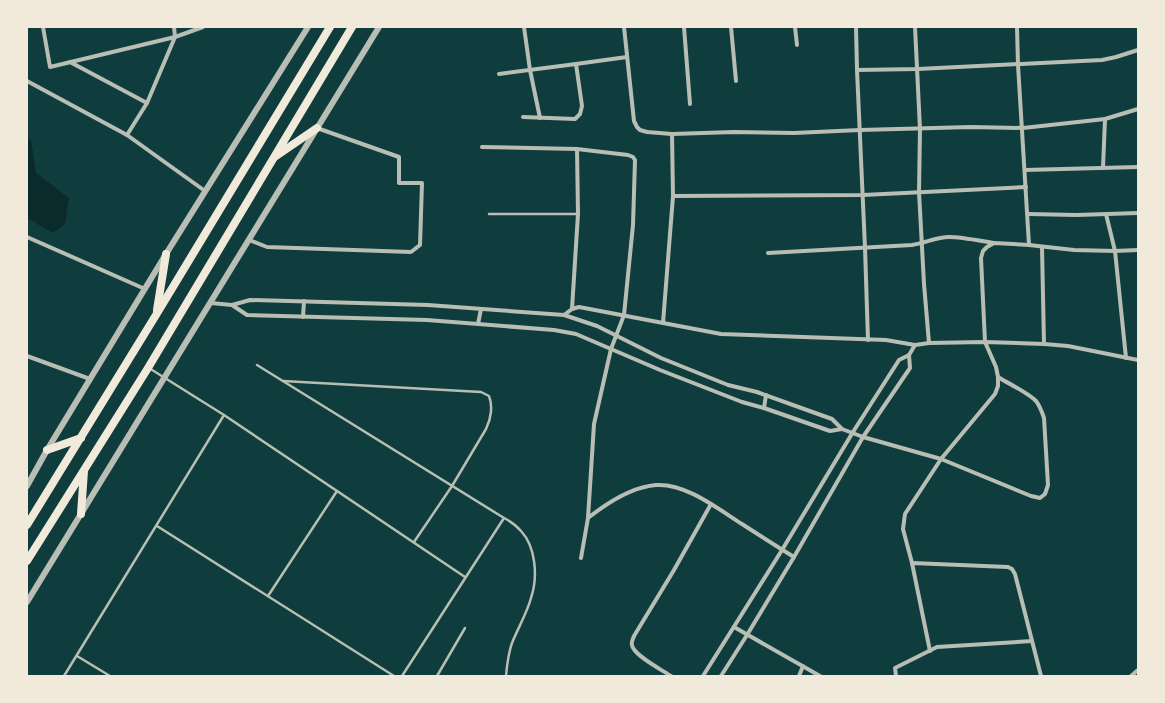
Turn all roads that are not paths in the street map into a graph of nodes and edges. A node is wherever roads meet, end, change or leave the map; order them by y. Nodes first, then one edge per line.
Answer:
1 (43, 27) edge
2 (174, 27) edge
3 (203, 27) edge
4 (308, 27) edge
5 (330, 27) edge
6 (352, 27) edge
7 (379, 27) edge
8 (524, 27) edge
9 (624, 27) edge
10 (684, 27) edge
11 (731, 27) edge
12 (795, 27) edge
13 (856, 27) edge
14 (915, 27) edge
15 (1018, 27) edge
16 (175, 37) junction
17 (797, 45) dead end
18 (1138, 50) edge
19 (627, 57) junction
20 (70, 62) junction
21 (576, 64) junction
22 (1018, 65) junction
23 (918, 69) junction
24 (530, 70) junction
25 (857, 70) junction
26 (499, 74) dead end
27 (27, 81) edge
28 (736, 82) dead end
29 (147, 103) junction
30 (690, 104) dead end
31 (1138, 109) edge
32 (523, 117) dead end
33 (540, 118) junction
34 (1105, 119) junction
35 (317, 128) junction
36 (1023, 128) junction
37 (920, 129) junction
38 (860, 130) junction
39 (672, 134) junction
40 (127, 135) junction
41 (482, 147) dead end
42 (576, 149) junction
43 (274, 157) junction
44 (1138, 167) edge
45 (1103, 168) junction
46 (1025, 170) junction
47 (1026, 187) junction
48 (205, 191) junction
49 (919, 192) junction
50 (673, 196) junction
51 (863, 196) junction
52 (1138, 213) edge
53 (488, 214) dead end
54 (578, 214) junction
55 (1028, 214) junction
56 (1106, 214) junction
57 (27, 237) edge
58 (249, 240) junction
59 (994, 243) junction
60 (922, 244) junction
61 (1029, 245) junction
62 (1042, 247) junction
63 (865, 248) junction
64 (1138, 250) edge
65 (1115, 251) junction
66 (768, 253) dead end
67 (166, 254) junction
68 (145, 289) junction
69 (304, 301) junction
70 (211, 303) junction
71 (232, 305) junction
72 (481, 309) junction
73 (572, 309) junction
74 (156, 315) junction
75 (564, 315) junction
76 (624, 315) junction
77 (303, 317) junction
78 (663, 323) junction
79 (478, 324) junction
80 (616, 336) junction
81 (868, 340) junction
82 (985, 342) junction
83 (929, 343) junction
84 (1044, 344) junction
85 (915, 345) junction
86 (611, 349) junction
87 (909, 355) junction
88 (27, 356) edge
89 (1126, 358) junction
90 (1138, 360) edge
91 (257, 365) dead end
92 (148, 368) junction
93 (998, 377) junction
94 (165, 378) junction
95 (90, 379) junction
96 (283, 381) junction
97 (766, 395) junction
98 (764, 408) junction
99 (224, 415) junction
100 (842, 429) junction
101 (853, 432) junction
102 (863, 436) junction
103 (80, 438) junction
104 (47, 450) junction
105 (941, 459) junction
106 (84, 470) junction
107 (27, 486) edge
108 (452, 486) junction
109 (337, 490) junction
110 (711, 504) junction
111 (81, 514) junction
112 (504, 518) junction
113 (588, 518) junction
114 (27, 525) edge
115 (157, 526) junction
116 (414, 542) junction
117 (782, 550) junction
118 (794, 557) junction
119 (581, 558) dead end
120 (27, 561) edge
121 (912, 563) junction
122 (465, 577) junction
123 (268, 596) junction
124 (27, 602) edge
125 (734, 627) junction
126 (465, 628) dead end
127 (747, 635) junction
128 (1032, 641) junction
129 (930, 651) junction
130 (77, 656) junction
131 (803, 666) junction
132 (1138, 670) edge
133 (64, 676) edge
134 (110, 676) edge
135 (394, 676) edge
136 (402, 676) edge
137 (437, 676) edge
138 (506, 676) edge
139 (671, 676) edge
140 (703, 676) edge
141 (721, 676) edge
142 (799, 676) edge
143 (820, 676) edge
144 (896, 676) edge
145 (1041, 676) edge
146 (1131, 676) edge

1 - 20 street
2 - 16 street
3 - 16 street
4 - 48 street
5 - 74 highway
6 - 43 highway
7 - 35 street
8 - 24 street
9 - 19 street
10 - 30 street
11 - 28 street
12 - 17 street
13 - 25 street
14 - 23 street
15 - 22 street
16 - 20 street
16 - 29 street
18 - 22 street
19 - 21 street
19 - 39 street
20 - 29 street
21 - 24 street
21 - 33 street
22 - 23 street
22 - 36 street
23 - 25 street
23 - 37 street
24 - 26 street
24 - 33 street
25 - 38 street
27 - 40 street
29 - 40 street
31 - 34 street
32 - 33 street
34 - 36 street
34 - 45 street
35 - 43 highway
35 - 58 street
35 - 58 street
36 - 37 street
36 - 46 street
37 - 38 street
37 - 49 street
38 - 39 street
38 - 51 street
39 - 50 street
40 - 48 street
41 - 42 street
42 - 54 street
42 - 76 street
43 - 92 highway
44 - 45 street
45 - 46 street
46 - 47 street
47 - 49 street
47 - 55 street
48 - 67 street
49 - 51 street
49 - 60 street
50 - 51 street
50 - 78 street
51 - 63 street
52 - 56 street
53 - 54 lane
54 - 73 street
55 - 56 street
55 - 61 street
56 - 65 street
57 - 68 street
58 - 70 street
59 - 60 street
59 - 61 street
59 - 82 street
60 - 63 street
60 - 83 street
61 - 62 street
62 - 65 street
62 - 84 street
63 - 66 street
63 - 81 street
64 - 65 street
65 - 89 street
67 - 68 street
67 - 74 highway
68 - 95 street
69 - 71 street
69 - 72 street
69 - 77 street
70 - 71 street
70 - 94 street
71 - 77 street
72 - 75 street
72 - 79 street
73 - 75 street
73 - 76 street
74 - 103 highway
75 - 80 street
76 - 78 street
76 - 80 street
77 - 79 street
78 - 81 street
79 - 86 street
80 - 86 street
80 - 97 street
81 - 85 street
82 - 83 street
82 - 84 street
82 - 93 street
83 - 85 street
84 - 89 street
85 - 87 street
86 - 98 street
86 - 113 street
87 - 101 street
87 - 102 street
88 - 95 street
89 - 90 street
91 - 96 lane
92 - 94 lane
92 - 106 highway
93 - 105 street
93 - 105 street
94 - 99 lane
94 - 111 street
95 - 104 street
96 - 108 lane
96 - 108 lane
97 - 98 street
97 - 100 street
98 - 100 street
99 - 109 lane
99 - 115 lane
100 - 101 street
101 - 102 street
101 - 117 street
102 - 105 street
102 - 118 street
103 - 104 highway
103 - 114 highway
104 - 107 street
105 - 121 street
106 - 111 highway
106 - 120 highway
108 - 112 lane
108 - 116 lane
109 - 116 lane
109 - 123 lane
110 - 113 street
110 - 117 street
110 - 139 street
111 - 124 street
112 - 122 lane
112 - 138 lane
113 - 119 street
115 - 123 lane
115 - 130 lane
116 - 122 lane
117 - 118 street
117 - 125 street
118 - 127 street
121 - 128 street
121 - 129 street
122 - 136 lane
123 - 135 lane
125 - 127 street
125 - 140 street
126 - 137 lane
127 - 131 street
127 - 141 street
128 - 129 street
128 - 145 street
129 - 144 street
130 - 133 lane
130 - 134 lane
131 - 142 street
131 - 143 street
132 - 146 street

